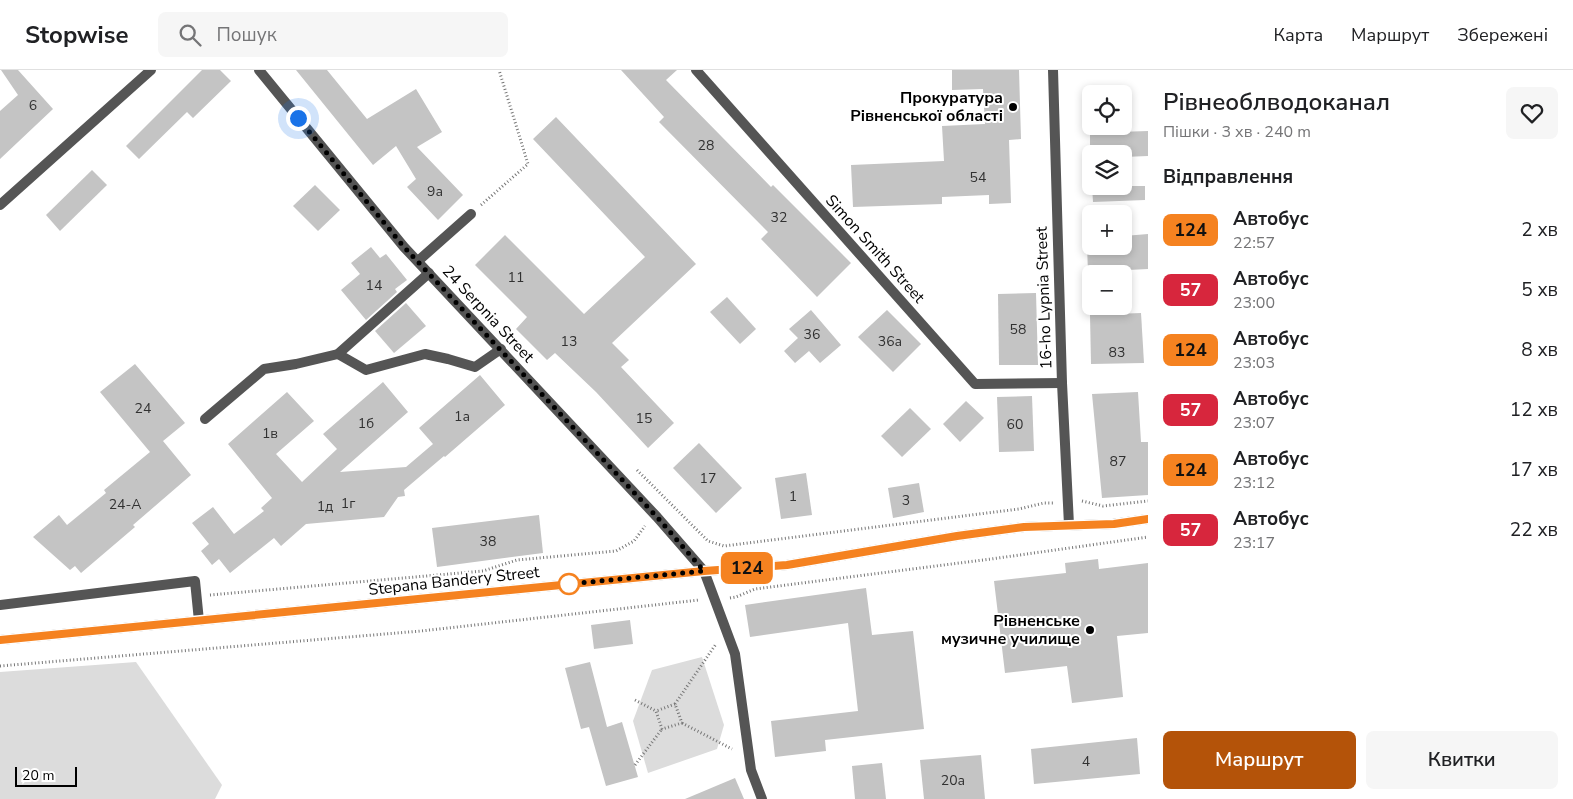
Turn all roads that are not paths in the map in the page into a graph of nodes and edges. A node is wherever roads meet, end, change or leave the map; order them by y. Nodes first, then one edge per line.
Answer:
1 (151, 70) edge
2 (696, 70) edge
3 (1053, 70) edge
4 (264, 72) edge
5 (0, 205) edge
6 (471, 214) road end
7 (418, 261) junction
8 (429, 273) junction
9 (501, 350) junction
10 (338, 354) junction
11 (1062, 383) junction
12 (205, 419) dead end
13 (1148, 519) edge
14 (1069, 525) junction
15 (704, 571) junction
16 (0, 605) edge
17 (199, 620) junction
18 (0, 640) edge
19 (762, 799) edge

1 - 5 street
2 - 11 street, Simon Smith Street
3 - 11 street, 16-ho Lypnia Street
4 - 7 street, 24 Serpnia Street
6 - 7 street
7 - 8 street, 24 Serpnia Street
8 - 9 street, 24 Serpnia Street
8 - 10 street
9 - 10 street
9 - 15 street, 24 Serpnia Street
10 - 12 street
11 - 14 street, 16-ho Lypnia Street
13 - 14 main road, Stepana Bandery Street
14 - 15 main road, Stepana Bandery Street
15 - 17 main road, Stepana Bandery Street
15 - 19 street
16 - 17 street
17 - 18 main road, Stepana Bandery Street

